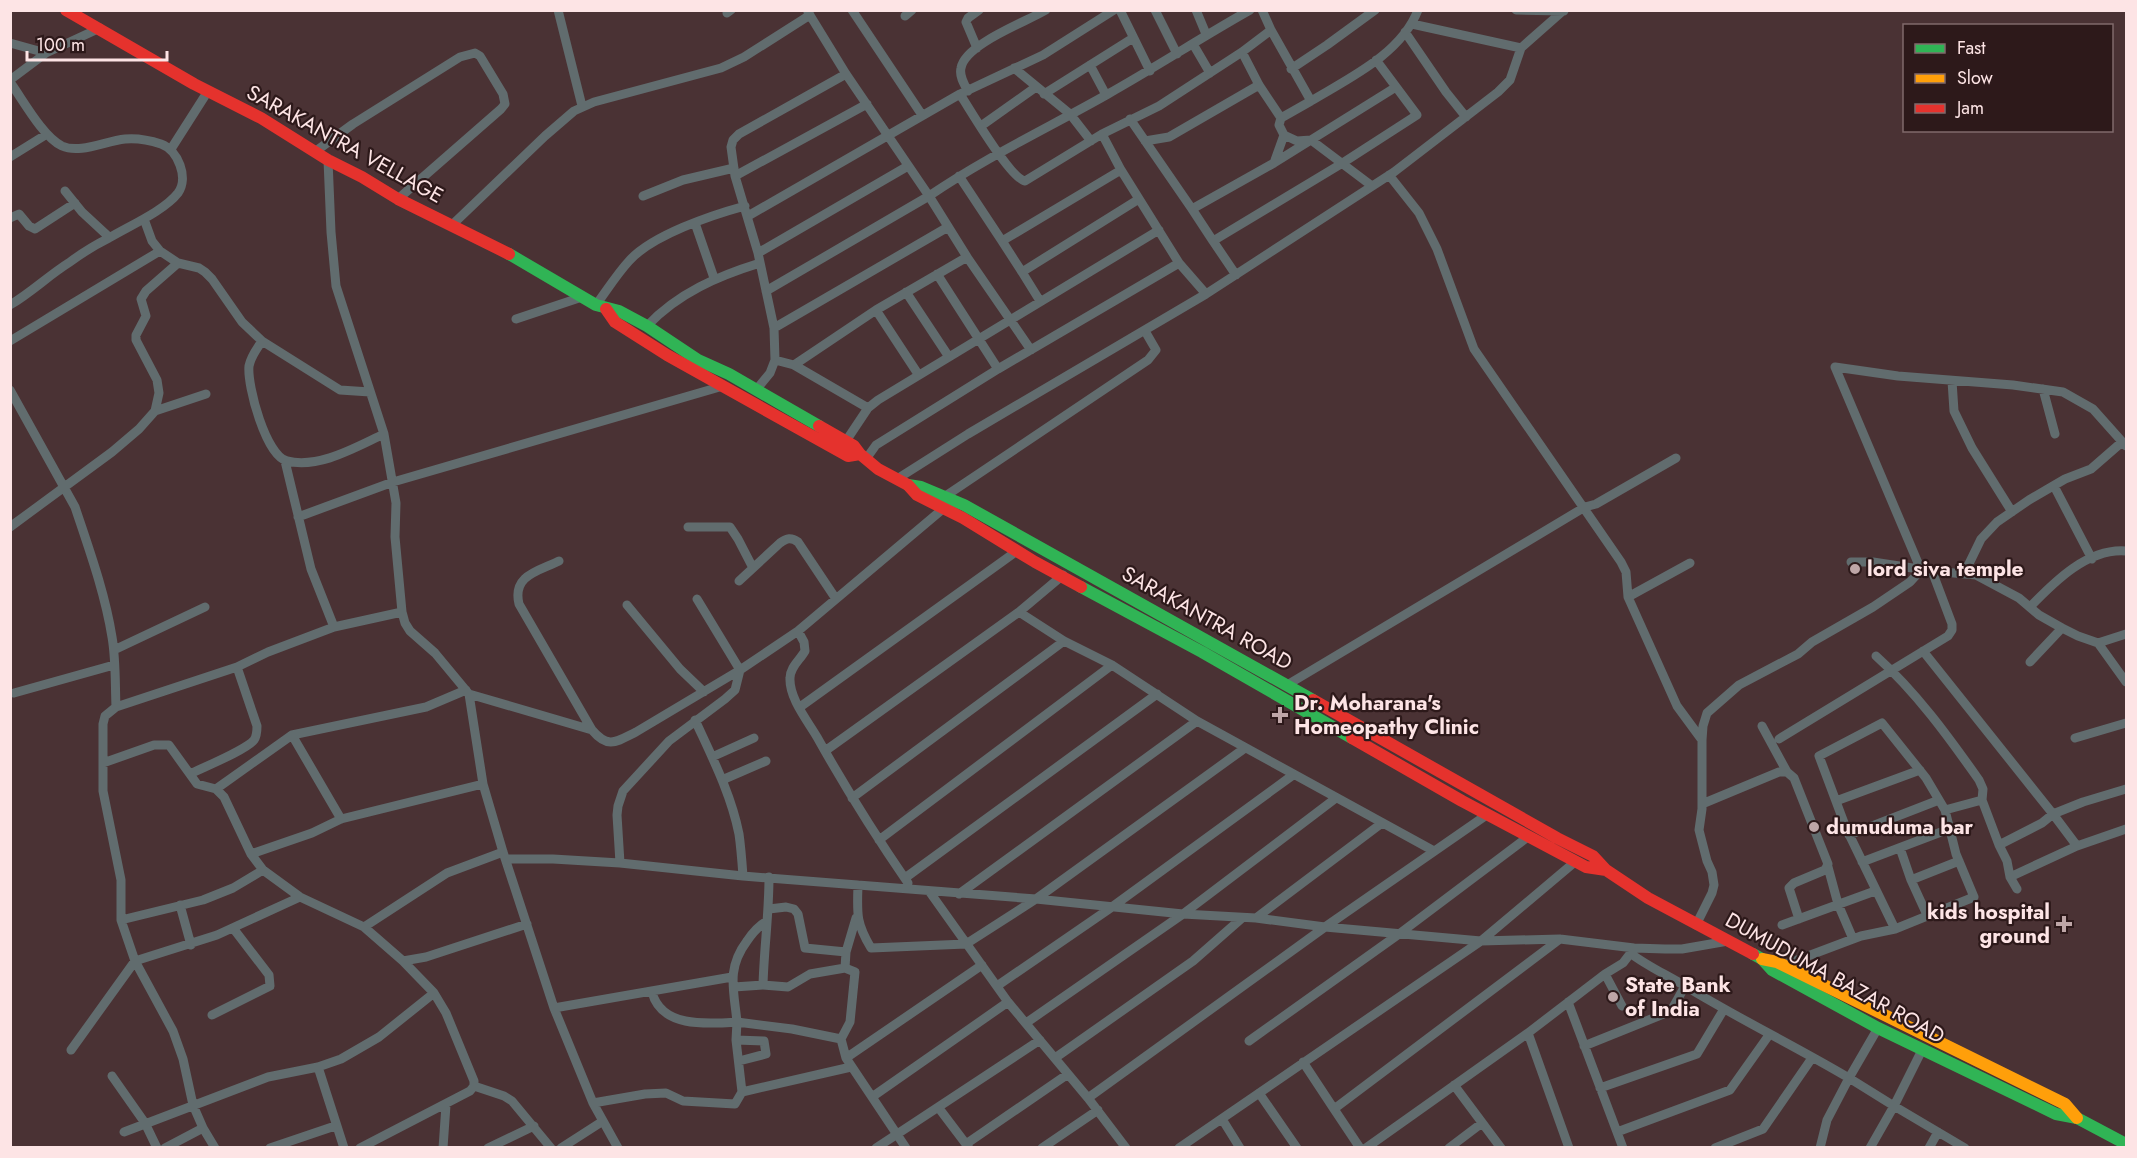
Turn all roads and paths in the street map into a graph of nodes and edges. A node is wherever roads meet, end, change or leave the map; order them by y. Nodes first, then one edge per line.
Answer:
1 (66, 10) edge
2 (558, 10) edge
3 (852, 10) edge
4 (979, 10) edge
5 (1046, 10) edge
6 (1114, 10) edge
7 (1120, 10) edge
8 (1155, 10) edge
9 (1196, 10) edge
10 (1250, 10) edge
11 (1262, 10) edge
12 (1375, 10) edge
13 (1418, 10) edge
14 (1516, 10) edge
15 (1564, 11) edge
16 (808, 13) edge
17 (100, 28) junction
18 (1409, 28) junction
19 (1271, 30) junction
20 (1206, 34) junction
21 (1133, 38) junction
22 (10, 43) edge
23 (1192, 44) junction
24 (976, 48) junction
25 (1521, 48) junction
26 (1242, 52) junction
27 (46, 53) junction
28 (1177, 54) junction
29 (1376, 60) junction
30 (1090, 65) junction
31 (1014, 68) junction
32 (1291, 69) junction
33 (1150, 70) junction
34 (1210, 73) junction
35 (846, 74) junction
36 (10, 81) edge
37 (1259, 85) junction
38 (1036, 87) junction
39 (1396, 87) junction
40 (208, 91) junction
41 (964, 92) junction
42 (1044, 94) junction
43 (1106, 95) junction
44 (1311, 101) junction
45 (867, 104) junction
46 (582, 106) junction
47 (1070, 114) junction
48 (922, 115) junction
49 (1466, 117) junction
50 (1281, 118) junction
51 (1130, 119) junction
52 (981, 126) junction
53 (47, 134) junction
54 (1102, 134) junction
55 (888, 135) junction
56 (1284, 135) junction
57 (1311, 140) junction
58 (1091, 141) junction
59 (1145, 141) junction
60 (171, 149) junction
61 (316, 152) junction
62 (998, 153) junction
63 (10, 157) edge
64 (328, 160) junction
65 (1274, 163) junction
66 (1341, 164) junction
67 (908, 166) junction
68 (1121, 170) junction
69 (735, 172) junction
70 (1389, 175) junction
71 (959, 176) junction
72 (1372, 186) junction
73 (65, 190) dead end
74 (643, 196) dead end
75 (929, 196) junction
76 (399, 199) junction
77 (1139, 199) junction
78 (75, 203) junction
79 (745, 206) junction
80 (1192, 209) junction
81 (748, 216) junction
82 (10, 218) edge
83 (144, 219) junction
84 (695, 223) junction
85 (452, 225) junction
86 (948, 227) junction
87 (1159, 230) junction
88 (109, 237) junction
89 (1213, 241) junction
90 (1002, 242) junction
91 (160, 250) junction
92 (967, 257) junction
93 (759, 258) junction
94 (178, 262) junction
95 (1179, 263) junction
96 (1023, 272) junction
97 (937, 274) junction
98 (1236, 275) junction
99 (714, 278) junction
100 (766, 291) junction
101 (906, 292) junction
102 (1206, 294) junction
103 (582, 297) junction
104 (1040, 301) junction
105 (10, 305) edge
106 (601, 307) junction
107 (876, 310) junction
108 (516, 319) dead end
109 (1010, 320) junction
110 (646, 326) junction
111 (774, 328) junction
112 (1145, 331) junction
113 (979, 340) junction
114 (10, 341) edge
115 (262, 341) junction
116 (1031, 350) junction
117 (949, 357) junction
118 (775, 360) junction
119 (794, 365) junction
120 (998, 369) junction
121 (918, 374) junction
122 (1952, 381) junction
123 (723, 386) junction
124 (2043, 389) junction
125 (10, 390) edge
126 (756, 390) junction
127 (370, 392) junction
128 (206, 394) dead end
129 (868, 408) junction
130 (155, 411) junction
131 (384, 434) junction
132 (2055, 434) dead end
133 (846, 441) junction
134 (2124, 444) edge
135 (835, 450) joint
136 (863, 457) junction
137 (1676, 458) dead end
138 (285, 461) junction
139 (393, 482) junction
140 (902, 482) junction
141 (2054, 486) junction
142 (63, 488) junction
143 (944, 502) junction
144 (1585, 507) junction
145 (2012, 512) junction
146 (298, 517) junction
147 (10, 527) edge
148 (687, 527) dead end
149 (1017, 550) junction
150 (2127, 551) edge
151 (2092, 559) junction
152 (560, 561) dead end
153 (1851, 562) dead end
154 (1690, 563) dead end
155 (753, 568) junction
156 (1920, 570) junction
157 (1932, 571) junction
158 (1964, 574) junction
159 (1063, 576) junction
160 (739, 581) dead end
161 (1628, 597) junction
162 (697, 599) dead end
163 (836, 599) junction
164 (627, 605) dead end
165 (205, 607) dead end
166 (2030, 607) junction
167 (402, 612) junction
168 (1019, 612) junction
169 (334, 627) junction
170 (2062, 628) junction
171 (798, 631) junction
172 (2127, 634) edge
173 (1064, 641) junction
174 (2098, 643) junction
175 (114, 650) junction
176 (1923, 651) junction
177 (1876, 656) dead end
178 (2030, 662) dead end
179 (114, 665) junction
180 (1112, 665) junction
181 (237, 667) junction
182 (1891, 669) junction
183 (740, 670) junction
184 (2127, 682) edge
185 (1287, 685) junction
186 (468, 692) junction
187 (704, 692) junction
188 (14, 693) dead end
189 (1157, 694) junction
190 (116, 707) junction
191 (800, 707) junction
192 (695, 720) junction
193 (1197, 721) junction
194 (2127, 723) edge
195 (1762, 726) dead end
196 (592, 730) junction
197 (292, 735) junction
198 (754, 738) dead end
199 (2075, 738) dead end
200 (1779, 739) dead end
201 (1702, 740) junction
202 (1245, 748) junction
203 (825, 751) junction
204 (712, 757) junction
205 (766, 761) dead end
206 (103, 763) junction
207 (1920, 770) junction
208 (1787, 772) junction
209 (190, 774) junction
210 (1293, 775) junction
211 (722, 780) junction
212 (483, 784) junction
213 (216, 789) junction
214 (2127, 789) edge
215 (852, 798) junction
216 (1336, 798) junction
217 (1939, 800) junction
218 (1982, 800) junction
219 (1836, 801) junction
220 (1702, 804) junction
221 (1945, 810) junction
222 (1488, 814) junction
223 (2054, 814) junction
224 (341, 819) junction
225 (1382, 823) junction
226 (1949, 829) junction
227 (2127, 829) edge
228 (1849, 835) junction
229 (1529, 836) junction
230 (879, 840) junction
231 (1999, 845) junction
232 (2077, 846) junction
233 (1900, 848) junction
234 (1434, 851) junction
235 (251, 854) junction
236 (505, 855) junction
237 (1576, 861) junction
238 (1959, 861) junction
239 (1862, 862) junction
240 (620, 863) junction
241 (1828, 867) junction
242 (263, 870) junction
243 (1606, 870) junction
244 (744, 876) junction
245 (2010, 877) junction
246 (769, 878) junction
247 (904, 878) junction
248 (1911, 880) junction
249 (858, 885) junction
250 (2017, 889) dead end
251 (913, 890) junction
252 (929, 891) junction
253 (1875, 891) junction
254 (959, 894) junction
255 (300, 897) junction
256 (1036, 899) junction
257 (1838, 904) junction
258 (180, 905) junction
259 (1112, 907) junction
260 (769, 909) junction
261 (857, 913) junction
262 (1183, 914) junction
263 (1927, 915) junction
264 (1242, 918) junction
265 (1256, 918) junction
266 (1798, 919) junction
267 (121, 920) junction
268 (767, 921) junction
269 (527, 924) junction
270 (1696, 925) junction
271 (1782, 925) dead end
272 (364, 927) junction
273 (1324, 927) junction
274 (233, 928) junction
275 (1895, 929) junction
276 (1399, 934) junction
277 (1560, 939) junction
278 (1853, 939) junction
279 (1481, 941) junction
280 (1728, 941) junction
281 (966, 944) junction
282 (191, 945) junction
283 (1632, 951) junction
284 (846, 952) junction
285 (1762, 959) junction
286 (135, 961) junction
287 (403, 961) junction
288 (982, 965) junction
289 (1784, 965) junction
290 (845, 968) junction
291 (1605, 974) junction
292 (732, 977) junction
293 (763, 986) junction
294 (997, 986) junction
295 (1685, 986) junction
296 (734, 987) junction
297 (652, 992) junction
298 (434, 993) junction
299 (1008, 1002) junction
300 (1568, 1002) junction
301 (1622, 1006) dead end
302 (554, 1008) junction
303 (1724, 1009) junction
304 (212, 1015) dead end
305 (737, 1022) junction
306 (1026, 1023) junction
307 (1878, 1028) junction
308 (1528, 1032) junction
309 (1769, 1035) junction
310 (841, 1039) junction
311 (736, 1040) junction
312 (1040, 1040) junction
313 (1249, 1041) dead end
314 (1584, 1046) junction
315 (70, 1050) dead end
316 (1922, 1050) junction
317 (1054, 1058) junction
318 (1812, 1058) junction
319 (739, 1062) junction
320 (1303, 1062) junction
321 (849, 1063) junction
322 (318, 1067) junction
323 (1068, 1074) junction
324 (111, 1076) dead end
325 (1849, 1078) junction
326 (1454, 1085) junction
327 (474, 1086) junction
328 (1600, 1088) junction
329 (742, 1092) junction
330 (1259, 1094) junction
331 (872, 1097) junction
332 (1088, 1098) junction
333 (593, 1103) junction
334 (193, 1105) junction
335 (446, 1105) junction
336 (1894, 1106) junction
337 (938, 1107) junction
338 (1334, 1108) junction
339 (1098, 1110) junction
340 (2078, 1118) junction
341 (1222, 1119) junction
342 (603, 1121) junction
343 (145, 1123) junction
344 (1482, 1123) junction
345 (335, 1126) junction
346 (534, 1126) junction
347 (203, 1128) junction
348 (124, 1132) dead end
349 (1617, 1132) junction
350 (1938, 1132) junction
351 (897, 1134) junction
352 (2127, 1144) edge
353 (968, 1146) edge
354 (157, 1148) edge
355 (165, 1148) edge
356 (215, 1148) edge
357 (270, 1148) edge
358 (344, 1148) edge
359 (360, 1148) edge
360 (443, 1148) edge
361 (488, 1148) edge
362 (550, 1148) edge
363 (561, 1148) edge
364 (618, 1148) edge
365 (876, 1148) edge
366 (906, 1148) edge
367 (1042, 1148) edge
368 (1126, 1148) edge
369 (1179, 1148) edge
370 (1240, 1148) edge
371 (1297, 1148) edge
372 (1360, 1148) edge
373 (1366, 1148) edge
374 (1449, 1148) edge
375 (1501, 1148) edge
376 (1569, 1148) edge
377 (1623, 1148) edge
378 (1714, 1148) edge
379 (1820, 1148) edge
380 (1870, 1148) edge
381 (1929, 1148) edge
382 (1965, 1148) edge

1 - 17 street, SARAKANTRA VELLAGE
2 - 46 street
3 - 48 street
4 - 24 street
5 - 24 street
6 - 31 street
7 - 21 street
8 - 28 street
9 - 20 street
10 - 20 street
11 - 19 street
12 - 32 street
13 - 18 street
14 - 15 street
15 - 25 street
16 - 35 street
16 - 46 street
17 - 27 street
17 - 40 street, SARAKANTRA VELLAGE
18 - 25 street
18 - 29 street
18 - 49 street
19 - 26 street
19 - 32 street
20 - 23 street
21 - 30 street
21 - 33 street
22 - 27 street
23 - 28 street
23 - 34 street
24 - 41 street
25 - 49 street
26 - 34 street
26 - 37 street
27 - 36 street
28 - 33 street
29 - 39 street
29 - 44 street
30 - 42 street
30 - 43 street
31 - 38 street
31 - 41 street
32 - 44 street
33 - 43 street
34 - 51 street
35 - 45 street
35 - 69 street
36 - 53 street
37 - 50 street
37 - 59 street
38 - 42 street
38 - 52 street
39 - 57 street
39 - 66 street
40 - 60 street
40 - 61 street, SARAKANTRA VELLAGE
41 - 48 street
41 - 52 street
42 - 47 street
43 - 47 street
44 - 50 street
45 - 55 street
45 - 69 street
46 - 85 street
47 - 58 street
47 - 62 street
48 - 55 street
49 - 70 street
50 - 56 street
51 - 54 street
51 - 59 street
52 - 62 street
53 - 60 street
53 - 63 street
54 - 58 street
54 - 68 street
55 - 67 street
55 - 81 street
56 - 57 street
56 - 65 street
57 - 65 street
57 - 66 street
58 - 62 street
59 - 80 street
60 - 83 street
61 - 64 street, SARAKANTRA VELLAGE
61 - 76 street
62 - 71 street
64 - 76 street, SARAKANTRA VELLAGE
64 - 127 street
65 - 80 street
66 - 72 street
66 - 89 street
67 - 75 street
67 - 93 street
68 - 77 street
68 - 90 street
69 - 74 street
69 - 79 street
70 - 72 street
70 - 144 street
71 - 75 street
71 - 90 street
72 - 98 street
73 - 78 street
75 - 86 street
75 - 100 street
76 - 85 street, SARAKANTRA VELLAGE
77 - 87 street
77 - 96 street
78 - 82 street
78 - 88 street
79 - 81 street
79 - 84 street
80 - 89 street
81 - 93 street
83 - 88 street
83 - 91 street
84 - 99 street
84 - 106 street
85 - 103 street, SARAKANTRA VELLAGE
86 - 92 street
86 - 111 street
87 - 95 street
87 - 104 street
88 - 105 street
89 - 98 street
90 - 96 street
91 - 94 street
91 - 114 street
92 - 97 street
92 - 109 street
93 - 99 street
93 - 100 street
94 - 115 street
94 - 130 street
95 - 102 street
95 - 116 street
96 - 104 street
97 - 101 street
97 - 113 street
98 - 102 street
99 - 110 street
100 - 111 street
101 - 107 street
101 - 117 street
102 - 112 street
103 - 106 street, SARAKANTRA VELLAGE
103 - 108 street
104 - 109 street
106 - 110 street, SARAKANTRA VELLAGE
106 - 123 street, SARAKANTRA VELLAGE
107 - 119 street
107 - 121 street
109 - 113 street
109 - 116 street
110 - 126 street, SARAKANTRA VELLAGE
111 - 118 street
112 - 140 street
112 - 143 street
113 - 117 street
113 - 120 street
115 - 127 street
115 - 138 street
116 - 120 street
117 - 121 street
118 - 119 street
118 - 126 street
119 - 129 street
120 - 136 street
121 - 129 street
122 - 124 street
122 - 145 street
122 - 156 street
123 - 135 street, SARAKANTRA VELLAGE
123 - 139 street
124 - 132 street
124 - 134 street
125 - 142 street
126 - 133 street, SARAKANTRA VELLAGE
127 - 131 street
128 - 130 street
129 - 133 street
130 - 142 street
131 - 138 street
131 - 139 street
133 - 136 street, SARAKANTRA VELLAGE
134 - 141 street
135 - 136 street, SARAKANTRA ROAD
136 - 140 street, SARAKANTRA ROAD
137 - 144 street
138 - 146 street
139 - 146 street
139 - 167 street
140 - 143 street, SARAKANTRA ROAD
141 - 145 street
141 - 151 street
142 - 147 street
142 - 175 street
143 - 149 street, SARAKANTRA ROAD
143 - 163 street
143 - 185 street, SARAKANTRA ROAD
144 - 161 street
144 - 185 street
145 - 158 street
146 - 169 street
148 - 155 street
149 - 159 street, SARAKANTRA ROAD
149 - 191 street
150 - 151 street
151 - 166 street
152 - 196 street
153 - 156 street
154 - 161 street
155 - 160 street
155 - 163 street
156 - 157 street
156 - 201 street, DUMUDUMA BAZAR ROAD
157 - 158 street
157 - 176 street
158 - 166 street
159 - 168 street
159 - 222 street, SARAKANTRA ROAD
161 - 201 street
162 - 183 street
163 - 171 street
164 - 187 street
165 - 175 street
166 - 170 street
167 - 169 street
167 - 186 street
168 - 173 street
168 - 203 street
169 - 181 street
170 - 174 street
170 - 178 street
171 - 183 street
171 - 191 street
172 - 174 street
173 - 180 street
173 - 215 street
174 - 184 street
175 - 179 street
176 - 182 street
176 - 223 street
177 - 182 street
179 - 188 street
179 - 190 street
180 - 189 street
180 - 230 street
181 - 190 street
181 - 209 street
182 - 200 street
182 - 218 street
183 - 187 street
183 - 192 street
185 - 243 street, SARAKANTRA ROAD
186 - 196 street
186 - 197 street
186 - 212 street
187 - 196 street
189 - 193 street
189 - 247 street
190 - 206 street
191 - 203 street
192 - 204 street
192 - 240 street
193 - 202 street
193 - 254 street
194 - 199 street
195 - 208 street
197 - 213 street
197 - 224 street
198 - 204 street
201 - 220 street, DUMUDUMA BAZAR ROAD
202 - 210 street
202 - 256 street
203 - 215 street
204 - 211 street
205 - 211 street
206 - 209 street
206 - 267 street
207 - 217 street
207 - 219 street
207 - 219 street
208 - 220 street
208 - 241 street
209 - 213 street
210 - 216 street
210 - 259 street
211 - 244 street
212 - 224 street
212 - 236 street
213 - 235 street
214 - 223 street
215 - 230 street
216 - 225 street
216 - 262 street
217 - 221 street
217 - 228 street
218 - 221 street
218 - 231 street
219 - 228 street
220 - 270 street, DUMUDUMA BAZAR ROAD
221 - 226 street
222 - 229 street, SARAKANTRA ROAD
222 - 234 street
223 - 231 street
223 - 232 street
224 - 235 street
225 - 234 street
225 - 265 street
226 - 233 street
226 - 238 street
227 - 232 street
228 - 239 street
229 - 237 street, SARAKANTRA ROAD
229 - 276 street
230 - 247 street
231 - 245 street
232 - 245 street
233 - 239 street
233 - 248 street
234 - 273 street
235 - 242 street
236 - 240 street
236 - 269 street
236 - 272 street
237 - 243 street, SARAKANTRA ROAD
237 - 279 street
238 - 248 street
238 - 263 street
239 - 253 street
240 - 244 street
241 - 257 street
241 - 266 street
242 - 255 street
242 - 258 street
243 - 270 street, SARAKANTRA ROAD
244 - 246 street
245 - 250 street
246 - 249 street
246 - 260 street
247 - 251 street
248 - 263 street
249 - 251 street
249 - 261 street
251 - 252 street
252 - 254 street
252 - 281 street
253 - 257 street
253 - 275 street
254 - 256 street
255 - 272 street
255 - 274 street
256 - 259 street
256 - 281 street
257 - 266 street
257 - 278 street
258 - 267 street
258 - 282 street
259 - 262 street
259 - 294 street
260 - 268 street
260 - 284 street
261 - 281 street
261 - 284 street
262 - 264 street
262 - 306 street
263 - 275 street
264 - 265 street
264 - 317 street
265 - 273 street
266 - 271 street
267 - 286 street
268 - 292 street
268 - 293 street
269 - 287 street
269 - 302 street
270 - 280 street, DUMUDUMA BAZAR ROAD
272 - 287 street
273 - 276 street
273 - 332 street
274 - 282 street
274 - 304 street
275 - 278 street
276 - 279 street
276 - 313 street
277 - 279 street
277 - 283 street
277 - 338 street
278 - 289 street
279 - 320 street
280 - 283 street
280 - 285 street, DUMUDUMA BAZAR ROAD
281 - 288 street
282 - 286 street
283 - 291 street
283 - 295 street
284 - 290 street
285 - 289 street
285 - 307 street, DUMUDUMA BAZAR ROAD
286 - 315 street
286 - 334 street
287 - 298 street
288 - 294 street
288 - 321 street
289 - 340 street
290 - 293 street
290 - 310 street
291 - 300 street
291 - 301 street
292 - 296 street
292 - 297 street
293 - 296 street
294 - 299 street
295 - 303 street
295 - 314 street
296 - 305 street
297 - 302 street
297 - 305 street
298 - 322 street
298 - 327 street
299 - 306 street
299 - 331 street
300 - 308 street
300 - 314 street
302 - 333 street
303 - 309 street
303 - 328 street
305 - 310 street
305 - 311 street
306 - 312 street
307 - 316 street, DUMUDUMA BAZAR ROAD
307 - 325 street
308 - 326 street
308 - 376 street
309 - 318 street
309 - 349 street
310 - 321 street
311 - 319 street
311 - 319 street
312 - 317 street
312 - 337 street
314 - 328 street
316 - 336 street
316 - 340 street, DUMUDUMA BAZAR ROAD
317 - 323 street
318 - 325 street
318 - 378 street
319 - 329 street
320 - 330 street
320 - 338 street
321 - 329 street
321 - 331 street
322 - 334 street
322 - 345 street
323 - 332 street
323 - 353 street
324 - 343 street
325 - 336 street
325 - 379 street
326 - 344 street
326 - 373 street
327 - 335 street
327 - 346 street
328 - 349 street
329 - 333 street
330 - 341 street
330 - 371 street
331 - 351 street
332 - 339 street
333 - 342 street
334 - 343 street
334 - 347 street
335 - 359 street
335 - 360 street
336 - 350 street
336 - 380 street
337 - 351 street
337 - 353 street
338 - 372 street
339 - 367 street
339 - 368 street
340 - 352 street, DUMUDUMA BAZAR ROAD
341 - 369 street
341 - 370 street
342 - 363 street
342 - 364 street
343 - 348 street
343 - 354 street
344 - 374 street
344 - 375 street
345 - 357 street
345 - 358 street
346 - 361 street
346 - 362 street
347 - 355 street
347 - 356 street
349 - 377 street
350 - 381 street
350 - 382 street
351 - 365 street
351 - 366 street

